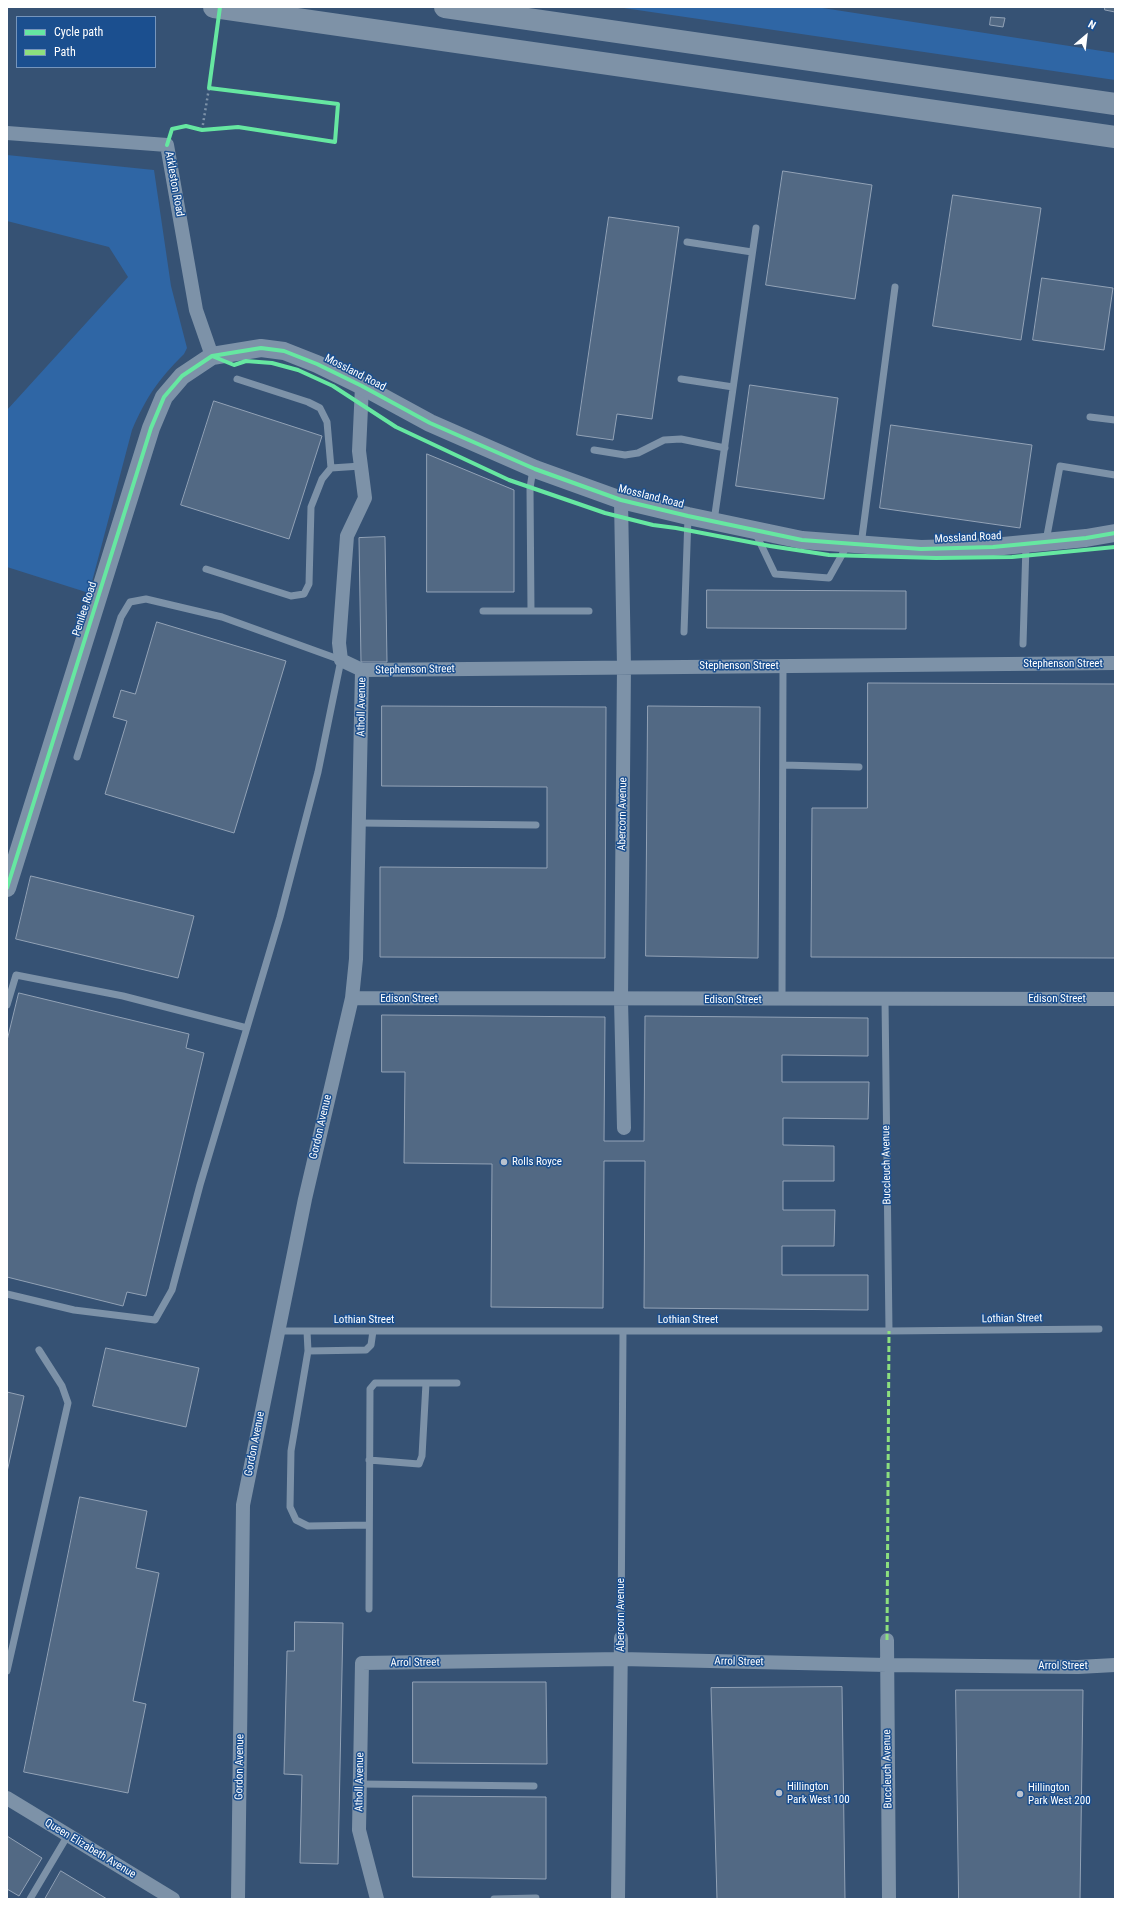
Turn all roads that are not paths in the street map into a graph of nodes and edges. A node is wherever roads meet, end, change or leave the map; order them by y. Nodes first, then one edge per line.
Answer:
1 (214, 7) edge
2 (445, 7) edge
3 (1115, 104) edge
4 (7, 133) edge
5 (1115, 138) edge
6 (756, 228) dead end
7 (687, 242) dead end
8 (752, 252) junction
9 (896, 287) dead end
10 (212, 356) junction
11 (237, 379) dead end
12 (682, 379) dead end
13 (362, 386) junction
14 (734, 387) junction
15 (1090, 417) dead end
16 (1115, 420) edge
17 (725, 448) junction
18 (594, 450) dead end
19 (361, 466) junction
20 (331, 468) junction
21 (533, 469) junction
22 (1115, 475) edge
23 (621, 500) junction
24 (688, 516) junction
25 (714, 521) junction
26 (754, 530) junction
27 (1115, 533) edge
28 (1046, 541) junction
29 (1026, 543) junction
30 (854, 544) junction
31 (206, 569) dead end
32 (484, 611) dead end
33 (530, 611) junction
34 (589, 611) dead end
35 (684, 632) dead end
36 (1023, 644) dead end
37 (341, 660) junction
38 (1115, 663) edge
39 (783, 666) junction
40 (624, 667) junction
41 (362, 670) junction
42 (77, 757) dead end
43 (783, 765) junction
44 (859, 767) dead end
45 (359, 823) junction
46 (536, 825) dead end
47 (7, 888) edge
48 (352, 998) junction
49 (885, 999) junction
50 (1115, 999) edge
51 (621, 1000) junction
52 (782, 1000) junction
53 (7, 1005) edge
54 (247, 1028) junction
55 (624, 1128) dead end
56 (7, 1294) edge
57 (1099, 1329) dead end
58 (277, 1331) junction
59 (373, 1331) junction
60 (622, 1331) junction
61 (890, 1331) junction
62 (307, 1332) junction
63 (39, 1350) dead end
64 (308, 1351) junction
65 (426, 1383) junction
66 (457, 1383) dead end
67 (369, 1460) junction
68 (369, 1525) junction
69 (369, 1609) dead end
70 (621, 1638) joint
71 (887, 1640) dead end
72 (9, 1656) edge
73 (621, 1659) junction
74 (362, 1663) joint
75 (887, 1665) junction
76 (1115, 1665) edge
77 (7, 1671) edge
78 (360, 1784) junction
79 (534, 1786) dead end
80 (7, 1798) edge
81 (68, 1835) junction
82 (536, 1898) edge
83 (30, 1899) edge
84 (173, 1899) edge
85 (238, 1899) edge
86 (377, 1899) edge
87 (494, 1899) edge
88 (618, 1899) edge
89 (890, 1899) edge

1 - 5 highway
2 - 3 highway
4 - 10 street, Arkleston Road
6 - 8 lane
7 - 8 lane
8 - 14 lane
9 - 30 lane
10 - 13 street, Mossland Road
10 - 47 street, Penilee Road
11 - 20 lane
12 - 14 lane
13 - 19 street
13 - 21 street, Mossland Road
14 - 17 lane
15 - 16 lane
17 - 18 lane
17 - 25 lane
19 - 20 lane
19 - 37 street
20 - 31 lane
21 - 23 street, Mossland Road
21 - 33 lane
22 - 28 lane
23 - 24 street, Mossland Road
23 - 40 street, Abercorn Avenue
24 - 25 street, Mossland Road
24 - 35 lane
25 - 26 street, Mossland Road
26 - 30 street, Mossland Road
26 - 30 lane
27 - 28 street, Mossland Road
28 - 29 street, Mossland Road
29 - 30 street, Mossland Road
29 - 36 lane
32 - 33 lane
33 - 34 lane
37 - 41 street, Atholl Avenue
37 - 42 lane
37 - 54 lane
38 - 39 street, Stephenson Street
39 - 40 street, Stephenson Street
39 - 43 lane
40 - 41 street, Stephenson Street
40 - 51 street, Abercorn Avenue
41 - 45 street, Atholl Avenue
43 - 44 lane
43 - 52 lane
45 - 46 lane
45 - 48 street, Atholl Avenue
48 - 51 street, Edison Street
48 - 58 street, Gordon Avenue
49 - 50 street, Edison Street
49 - 52 street, Edison Street
49 - 61 lane, Buccleuch Avenue
51 - 52 street, Edison Street
51 - 55 street, Abercorn Avenue
53 - 54 lane
54 - 56 lane
57 - 61 lane, Lothian Street
58 - 62 lane, Lothian Street
58 - 85 street, Gordon Avenue
59 - 60 lane, Lothian Street
59 - 62 lane, Lothian Street
59 - 64 lane
60 - 61 lane, Lothian Street
60 - 70 lane, Abercorn Avenue
62 - 64 lane
63 - 72 lane
64 - 68 lane
65 - 66 lane
65 - 67 lane
65 - 67 lane
67 - 68 lane
68 - 69 lane
70 - 73 street, Abercorn Avenue
71 - 75 street, Buccleuch Avenue
72 - 77 lane
73 - 74 street, Arrol Street
73 - 75 street, Arrol Street
73 - 88 street, Abercorn Avenue
74 - 78 street, Atholl Avenue
75 - 76 street, Arrol Street
75 - 89 street, Buccleuch Avenue
78 - 79 lane
78 - 86 street, Atholl Avenue
80 - 81 street, Queen Elizabeth Avenue
81 - 83 lane
81 - 84 street, Queen Elizabeth Avenue
82 - 87 lane

